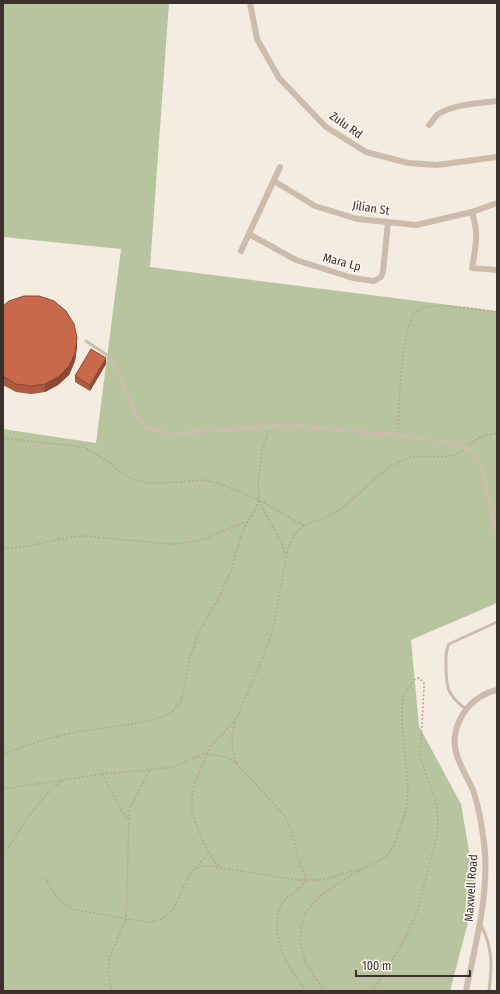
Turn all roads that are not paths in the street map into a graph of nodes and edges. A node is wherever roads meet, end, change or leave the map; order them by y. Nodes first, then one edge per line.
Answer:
1 (250, 3) edge
2 (497, 101) edge
3 (429, 125) dead end
4 (497, 157) edge
5 (280, 167) dead end
6 (274, 181) junction
7 (497, 203) edge
8 (472, 212) junction
9 (388, 222) junction
10 (249, 234) junction
11 (241, 251) dead end
12 (497, 270) edge
13 (86, 342) dead end
14 (497, 535) edge
15 (497, 622) edge
16 (497, 690) edge
17 (466, 709) junction
18 (480, 924) junction
19 (466, 991) edge
20 (489, 991) edge

1 - 4 street, Zulu Rd
2 - 3 street
5 - 6 street
6 - 9 street, Jilian St
6 - 10 street
7 - 8 street, Jilian St
8 - 9 street, Jilian St
8 - 12 street
9 - 10 street, Mara Lp
10 - 11 street
13 - 14 lane
15 - 17 lane
16 - 17 street, Maxwell Road
17 - 18 street, Maxwell Road
18 - 19 street, Maxwell Road
18 - 20 lane

